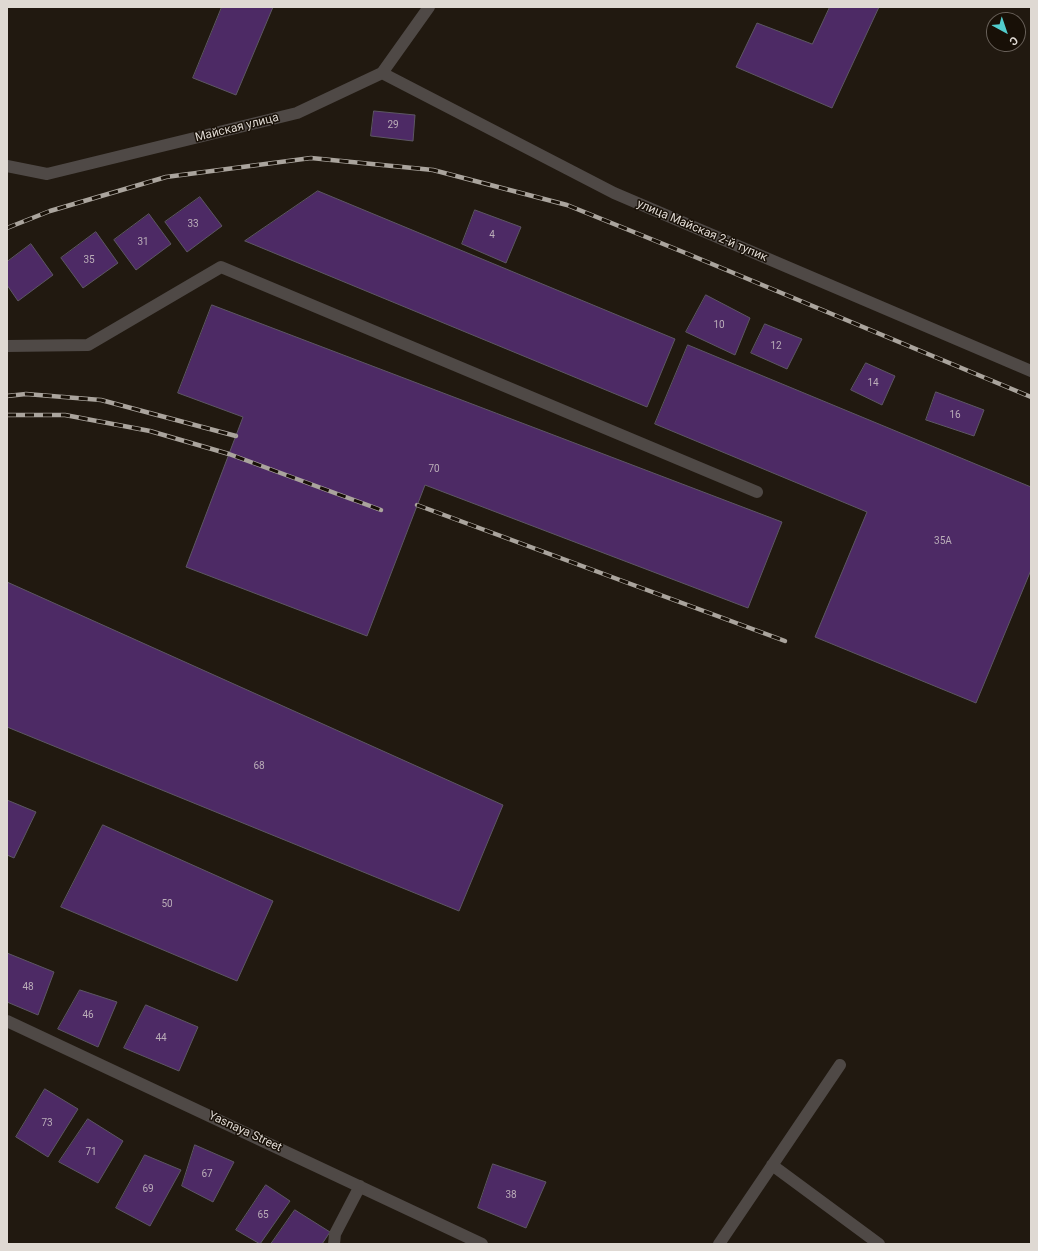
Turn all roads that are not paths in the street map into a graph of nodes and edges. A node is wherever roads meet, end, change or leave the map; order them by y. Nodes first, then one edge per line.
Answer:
1 (429, 7) edge
2 (382, 74) junction
3 (7, 166) edge
4 (7, 346) edge
5 (1031, 371) edge
6 (757, 492) dead end
7 (7, 1021) edge
8 (840, 1065) dead end
9 (772, 1165) junction
10 (360, 1186) junction
11 (334, 1244) edge
12 (482, 1244) edge
13 (719, 1244) edge
14 (879, 1244) edge

1 - 2 street
2 - 3 street, Майская улица
2 - 5 street, улица Майская 2-й тупик
4 - 6 street
7 - 10 street, Yasnaya Street
8 - 9 street
9 - 13 street
9 - 14 street
10 - 11 street
10 - 12 street, Yasnaya Street

